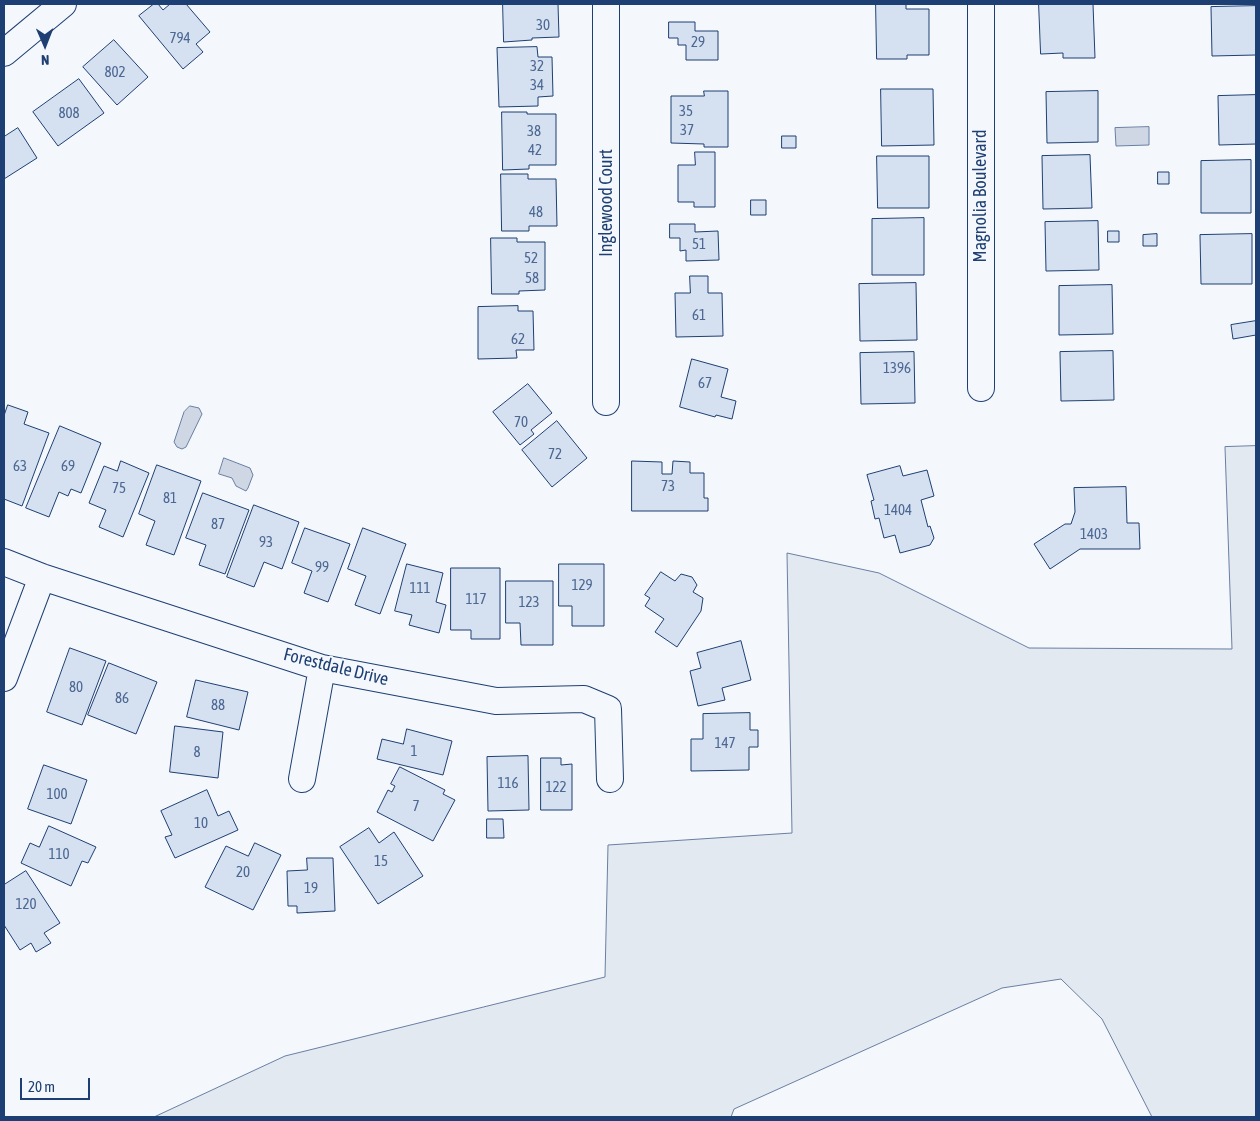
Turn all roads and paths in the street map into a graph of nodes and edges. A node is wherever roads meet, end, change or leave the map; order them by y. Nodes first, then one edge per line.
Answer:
1 (63, 4) edge
2 (606, 4) edge
3 (981, 4) edge
4 (4, 53) edge
5 (981, 388) dead end
6 (606, 402) dead end
7 (4, 562) edge
8 (42, 577) junction
9 (322, 668) junction
10 (4, 678) edge
11 (302, 779) dead end
12 (610, 779) dead end

1 - 4 street
2 - 6 street, Inglewood Court
3 - 5 street, Magnolia Boulevard
7 - 8 street, Forestdale Drive
8 - 9 street, Forestdale Drive
8 - 10 street
9 - 11 street
9 - 12 street, Forestdale Drive

